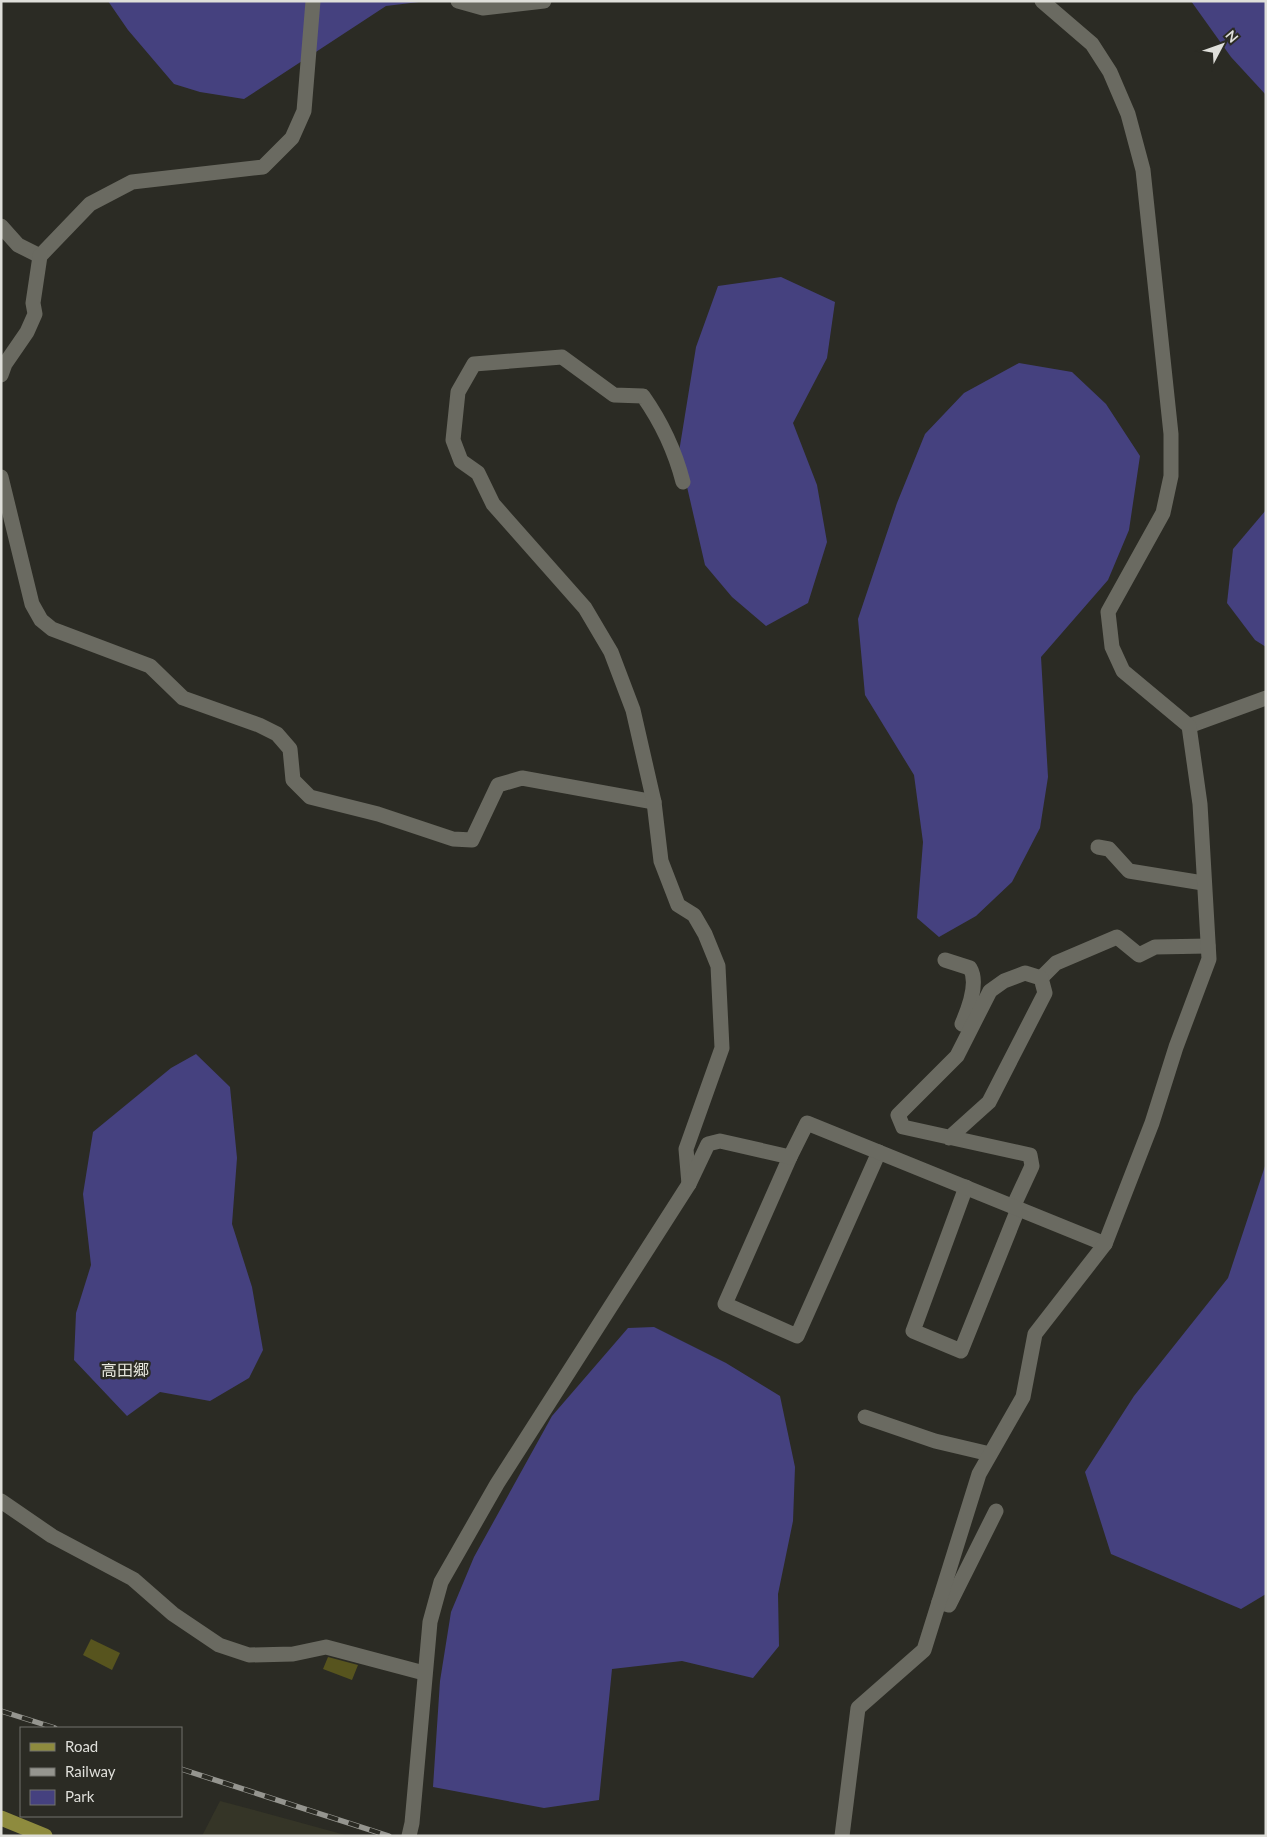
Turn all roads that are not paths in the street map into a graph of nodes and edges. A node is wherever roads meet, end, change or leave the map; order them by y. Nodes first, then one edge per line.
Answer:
1 (313, 1) edge
2 (458, 1) edge
3 (544, 1) edge
4 (1042, 1) edge
5 (1, 226) edge
6 (40, 256) junction
7 (1, 375) edge
8 (1, 477) edge
9 (683, 482) dead end
10 (1266, 698) edge
11 (1189, 726) junction
12 (654, 802) junction
13 (1098, 847) dead end
14 (1203, 883) junction
15 (1208, 946) junction
16 (945, 960) dead end
17 (1041, 978) junction
18 (951, 1062) junction
19 (949, 1138) junction
20 (879, 1152) junction
21 (790, 1157) junction
22 (689, 1184) junction
23 (966, 1187) junction
24 (1016, 1208) junction
25 (1105, 1244) junction
26 (864, 1418) dead end
27 (990, 1454) junction
28 (1, 1501) edge
29 (996, 1511) dead end
30 (939, 1602) junction
31 (424, 1674) junction
32 (1, 1818) edge
33 (46, 1836) edge
34 (409, 1836) edge
35 (842, 1836) edge

1 - 6 street
2 - 3 street
4 - 11 street
5 - 6 street
6 - 7 street
8 - 12 street
9 - 12 street
10 - 11 street
11 - 14 street
12 - 22 street
13 - 14 street
14 - 15 street
15 - 17 street
15 - 25 street
16 - 18 street
17 - 18 street
17 - 19 street
18 - 19 street
19 - 24 street
20 - 21 street
20 - 21 street
20 - 23 street
21 - 22 street
22 - 31 street
23 - 24 street
23 - 24 street
24 - 25 street
25 - 27 street
26 - 27 street
27 - 30 street
28 - 31 street
29 - 30 street
30 - 35 street
31 - 34 street
32 - 33 main road

